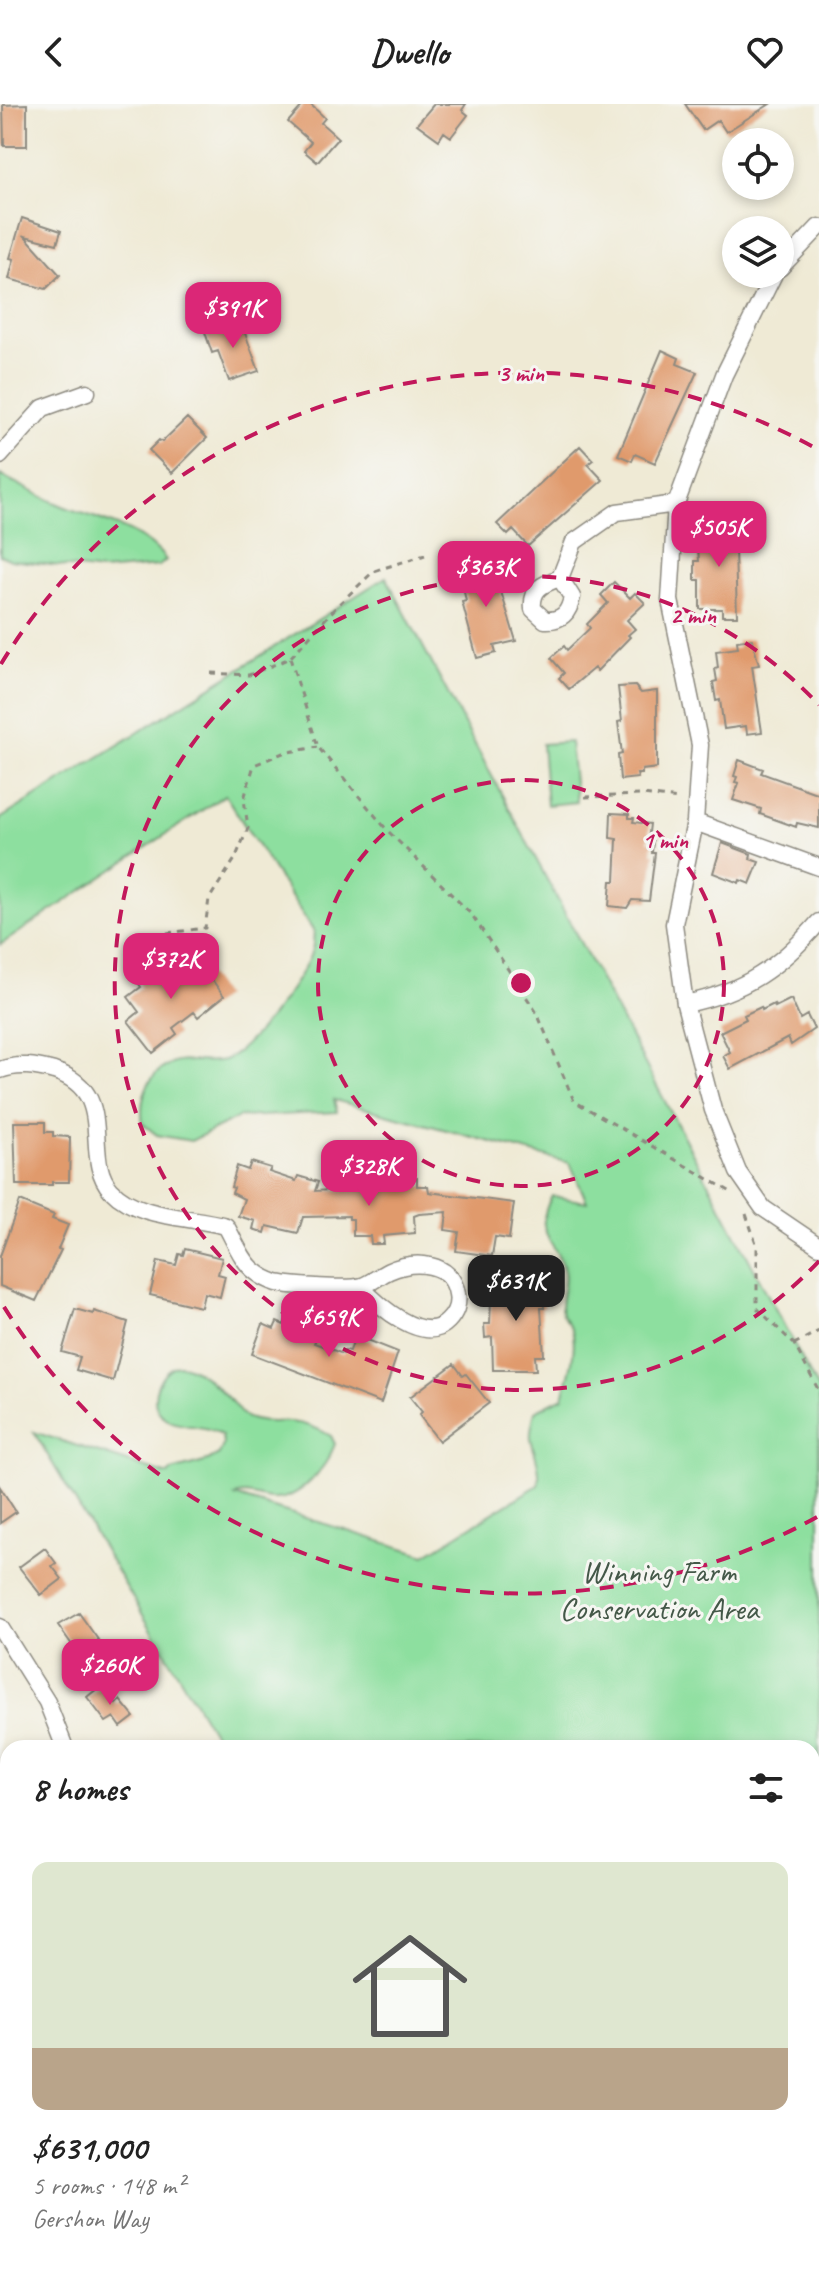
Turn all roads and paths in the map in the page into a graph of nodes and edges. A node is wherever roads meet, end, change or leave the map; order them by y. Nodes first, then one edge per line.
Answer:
1 (819, 227) edge
2 (794, 253) edge
3 (767, 288) edge
4 (87, 392) dead end
5 (0, 456) edge
6 (676, 504) junction
7 (425, 555) dead end
8 (560, 578) dead end
9 (290, 658) junction
10 (211, 673) dead end
11 (318, 747) junction
12 (585, 797) dead end
13 (696, 801) junction
14 (695, 822) junction
15 (819, 867) edge
16 (819, 922) edge
17 (167, 933) dead end
18 (685, 1004) junction
19 (0, 1070) edge
20 (740, 1197) dead end
21 (744, 1209) dead end
22 (819, 1246) edge
23 (361, 1287) junction
24 (819, 1331) edge
25 (794, 1344) junction
26 (819, 1391) edge
27 (0, 1627) edge
28 (62, 1740) edge

1 - 2 street
3 - 6 street
4 - 5 street
6 - 8 street
6 - 13 street
7 - 9 path
9 - 10 path
9 - 11 path
11 - 17 path
11 - 20 path
12 - 13 path
13 - 14 street
14 - 15 street
14 - 18 street
16 - 18 street
18 - 22 street
19 - 23 street
21 - 25 path
23 - 23 street
24 - 25 path
25 - 26 path
27 - 28 street

